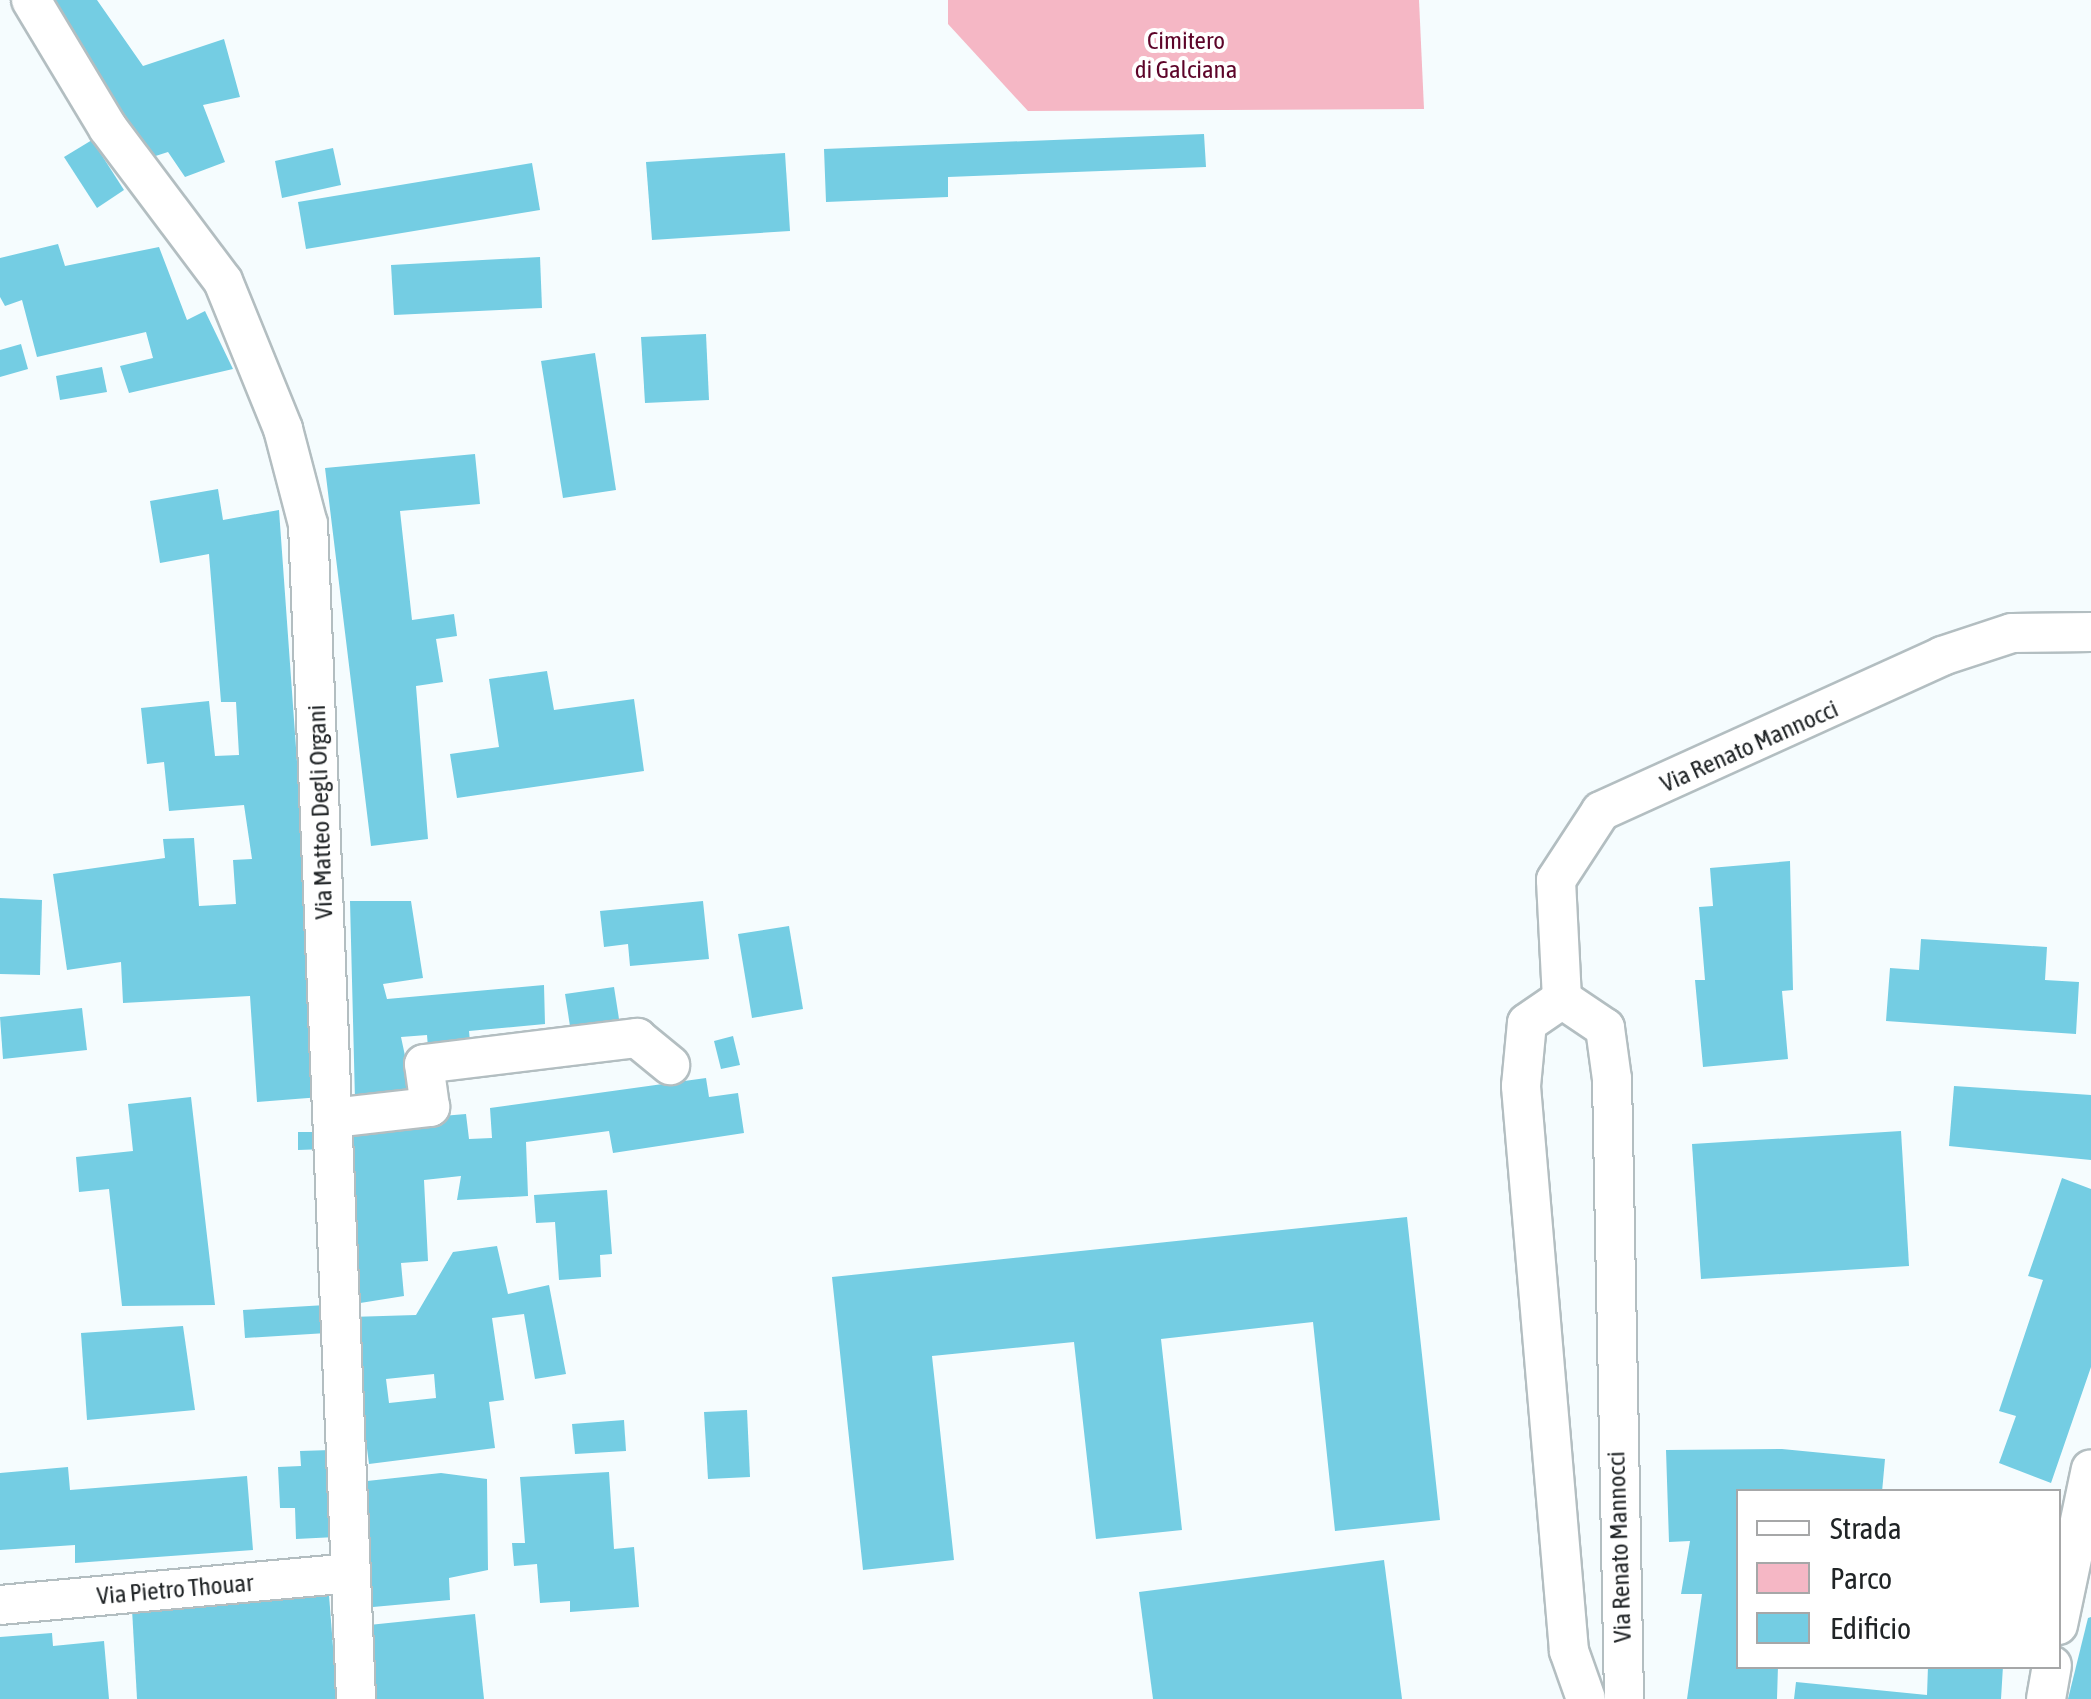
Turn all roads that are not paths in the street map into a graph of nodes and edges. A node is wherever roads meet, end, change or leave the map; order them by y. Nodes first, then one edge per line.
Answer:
1 (31, 0) edge
2 (2091, 632) edge
3 (1562, 1000) junction
4 (670, 1065) dead end
5 (333, 1118) junction
6 (2091, 1469) edge
7 (349, 1573) junction
8 (0, 1604) edge
9 (2061, 1610) edge
10 (1569, 1651) junction
11 (1623, 1660) junction
12 (2051, 1669) edge
13 (356, 1699) edge
14 (1586, 1699) edge
15 (1624, 1699) edge
16 (2046, 1699) edge

1 - 5 street, Via Matteo Degli Organi
2 - 3 street, Via Renato Mannocci
3 - 10 street
3 - 11 street, Via Renato Mannocci
4 - 5 street
5 - 7 street, Via Matteo Degli Organi
6 - 9 street
7 - 8 street, Via Pietro Thouar
7 - 13 street, Via Matteo Degli Organi
10 - 11 street
10 - 14 street
11 - 15 street, Via Renato Mannocci
12 - 16 street

